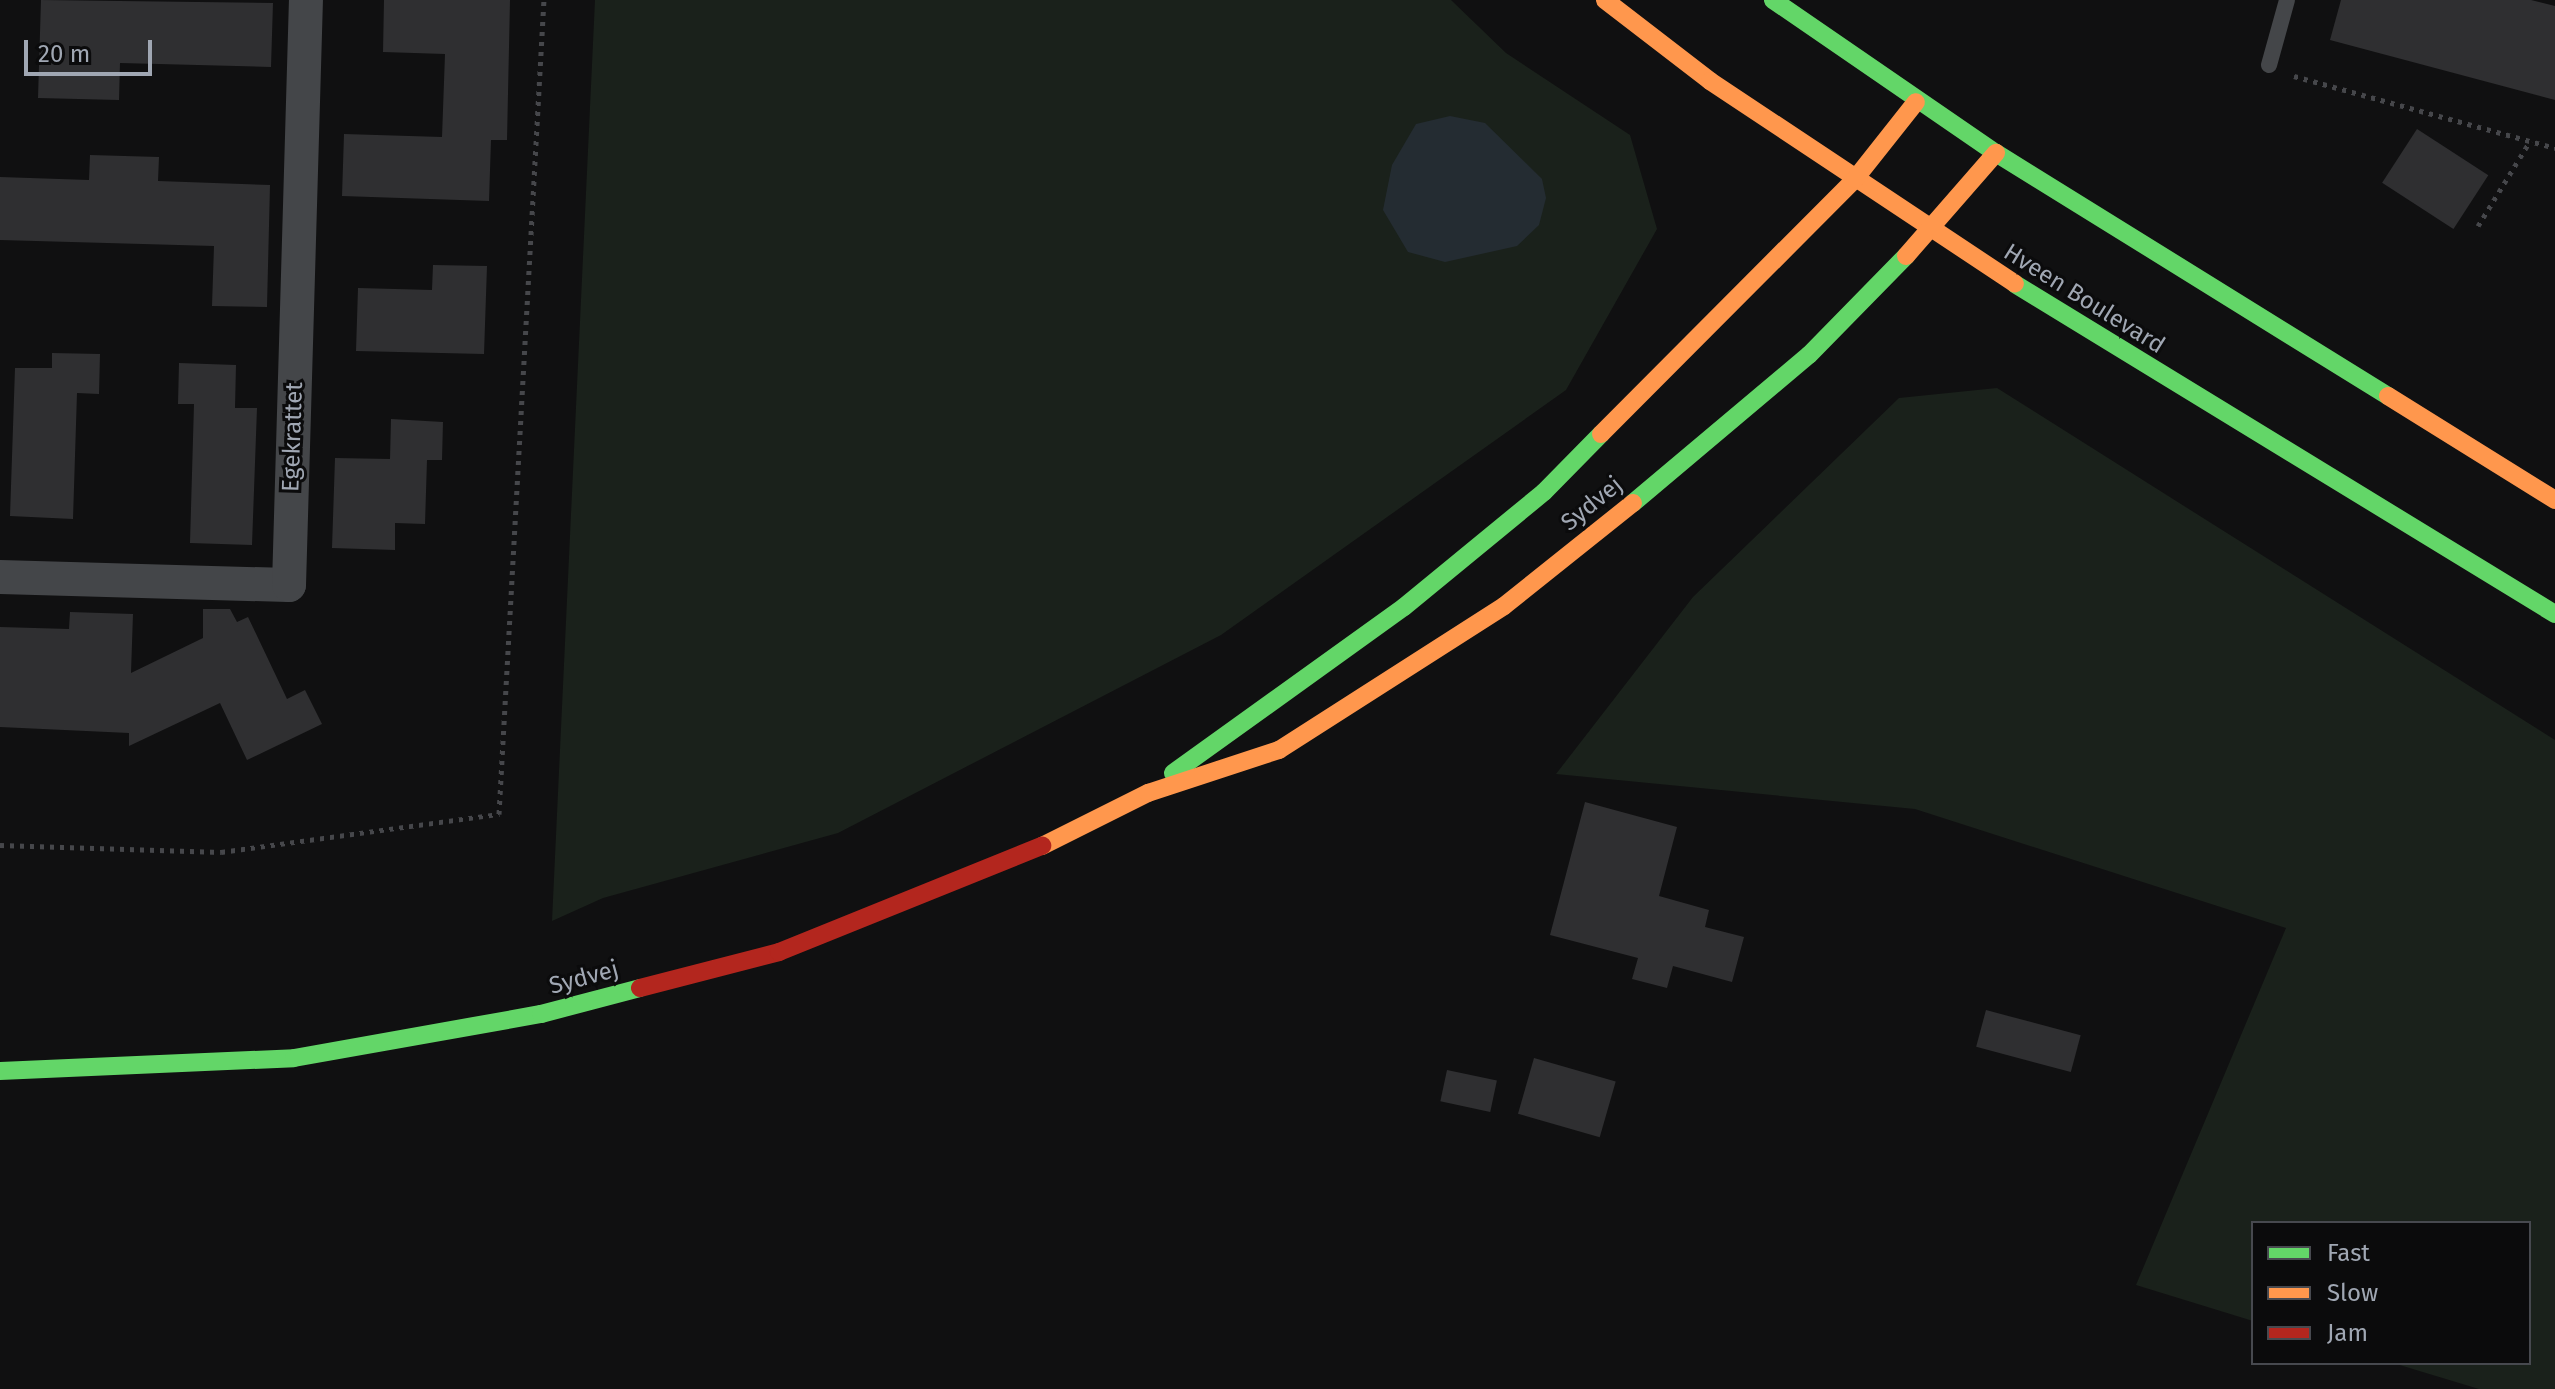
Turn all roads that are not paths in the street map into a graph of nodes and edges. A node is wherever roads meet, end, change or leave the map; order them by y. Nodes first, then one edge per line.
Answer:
1 (306, 0) edge
2 (1605, 0) edge
3 (1773, 0) edge
4 (2287, 0) edge
5 (2269, 65) road end
6 (1916, 102) junction
7 (1996, 153) junction
8 (1855, 179) junction
9 (1930, 232) junction
10 (2555, 500) edge
11 (0, 577) edge
12 (2555, 614) edge
13 (1148, 793) junction
14 (0, 1071) edge

1 - 11 street, Egekrattet
2 - 8 main road, Hveen Boulevard
3 - 6 main road
4 - 5 lane
6 - 7 main road
6 - 8 main road, Sydvej
7 - 9 main road, Sydvej
7 - 10 main road
8 - 9 main road, Hveen Boulevard
8 - 13 main road, Sydvej
9 - 12 main road, Hveen Boulevard
9 - 13 main road, Sydvej
13 - 14 main road, Sydvej

